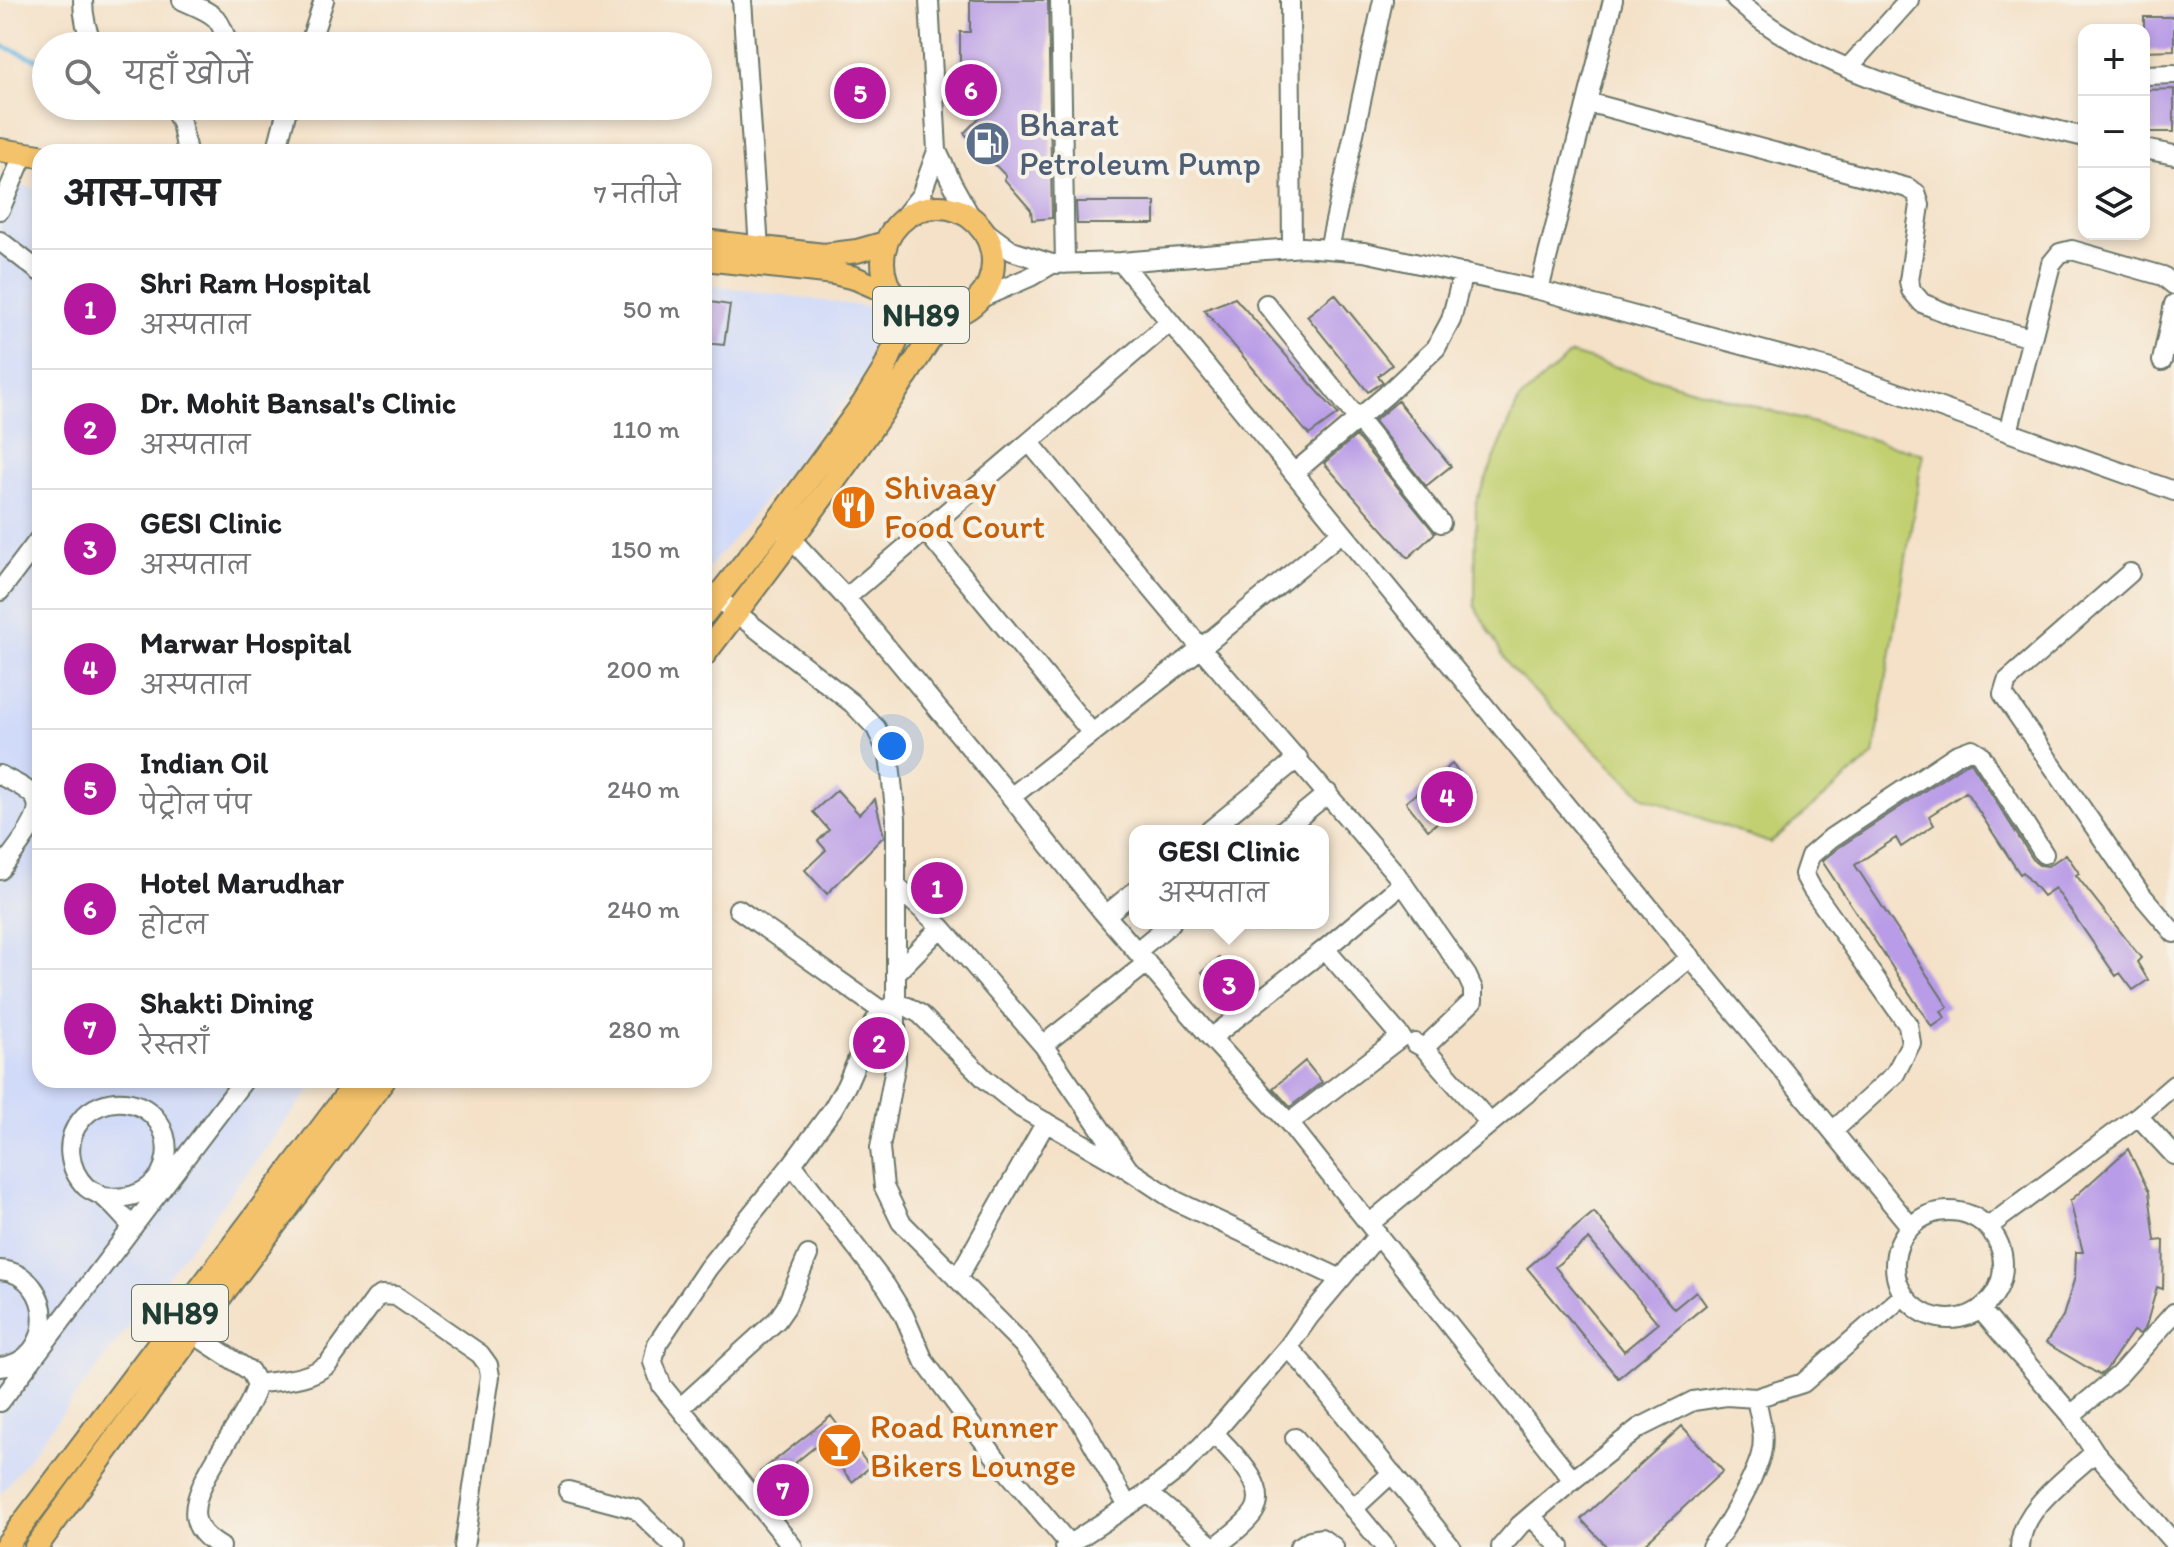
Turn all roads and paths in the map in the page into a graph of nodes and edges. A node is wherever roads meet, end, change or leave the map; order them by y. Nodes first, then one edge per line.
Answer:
1 (83, 0) edge
2 (182, 0) edge
3 (324, 0) edge
4 (742, 0) edge
5 (929, 0) edge
6 (1060, 0) edge
7 (1290, 0) edge
8 (1383, 0) edge
9 (1613, 0) edge
10 (1736, 0) edge
11 (1909, 0) edge
12 (220, 8) edge
13 (89, 32) edge
14 (224, 32) edge
15 (314, 32) edge
16 (1848, 68) junction
17 (2174, 74) edge
18 (2150, 75) edge
19 (1587, 102) junction
20 (180, 120) edge
21 (284, 120) edge
22 (2078, 135) edge
23 (185, 144) edge
24 (278, 144) edge
25 (0, 150) edge
26 (2150, 150) edge
27 (937, 151) junction
28 (32, 155) edge
29 (2174, 155) edge
30 (0, 210) edge
31 (977, 224) junction
32 (891, 234) junction
33 (0, 241) edge
34 (712, 242) edge
35 (759, 248) junction
36 (1292, 248) junction
37 (1329, 249) junction
38 (712, 260) edge
39 (1121, 262) junction
40 (1059, 264) junction
41 (32, 266) edge
42 (1463, 273) junction
43 (2174, 285) edge
44 (1539, 290) junction
45 (979, 299) junction
46 (899, 301) junction
47 (1266, 304) dead end
48 (2174, 304) edge
49 (943, 317) junction
50 (1170, 322) junction
51 (2031, 338) junction
52 (2162, 361) dead end
53 (1357, 419) junction
54 (2008, 432) junction
55 (1030, 443) junction
56 (1294, 473) junction
57 (2174, 491) edge
58 (1441, 523) dead end
59 (783, 531) junction
60 (926, 531) junction
61 (1342, 532) junction
62 (32, 549) edge
63 (2130, 573) dead end
64 (0, 591) edge
65 (846, 598) junction
66 (712, 606) edge
67 (712, 612) edge
68 (731, 619) junction
69 (712, 644) edge
70 (1201, 648) junction
71 (1092, 733) junction
72 (1298, 758) junction
73 (0, 775) edge
74 (1328, 793) junction
75 (32, 795) edge
76 (1011, 797) junction
77 (1216, 825) edge
78 (1289, 825) edge
79 (32, 826) edge
80 (2044, 854) dead end
81 (0, 870) edge
82 (1403, 883) junction
83 (895, 885) junction
84 (1129, 896) edge
85 (738, 909) dead end
86 (1106, 915) junction
87 (941, 927) junction
88 (1166, 929) edge
89 (2174, 933) edge
90 (1325, 949) junction
91 (1142, 957) junction
92 (1691, 957) junction
93 (896, 973) junction
94 (889, 1008) junction
95 (1401, 1037) junction
96 (1211, 1038) junction
97 (1043, 1045) junction
98 (1424, 1048) junction
99 (2174, 1085) edge
100 (238, 1088) edge
101 (352, 1088) edge
102 (377, 1088) edge
103 (2138, 1116) junction
104 (1046, 1122) junction
105 (1289, 1123) junction
106 (1490, 1123) junction
107 (163, 1129) junction
108 (1833, 1131) junction
109 (197, 1142) junction
110 (2174, 1155) edge
111 (792, 1164) junction
112 (1129, 1170) junction
113 (104, 1197) junction
114 (133, 1227) junction
115 (1911, 1227) junction
116 (1988, 1227) junction
117 (1373, 1230) junction
118 (808, 1255) dead end
119 (0, 1270) edge
120 (957, 1279) junction
121 (1341, 1279) junction
122 (1904, 1295) junction
123 (41, 1303) junction
124 (1980, 1309) junction
125 (68, 1312) junction
126 (2174, 1313) edge
127 (183, 1327) junction
128 (1288, 1347) junction
129 (0, 1367) edge
130 (257, 1384) junction
131 (3, 1389) edge
132 (1756, 1398) junction
133 (680, 1408) junction
134 (2071, 1415) junction
135 (1214, 1433) junction
136 (1295, 1438) dead end
137 (2095, 1452) junction
138 (1392, 1473) junction
139 (1573, 1480) junction
140 (568, 1491) dead end
141 (1148, 1493) junction
142 (1127, 1505) junction
143 (1353, 1509) junction
144 (1531, 1516) junction
145 (2174, 1543) edge
146 (1067, 1545) edge
147 (5, 1547) edge
148 (36, 1547) edge
149 (221, 1547) edge
150 (464, 1547) edge
151 (675, 1547) edge
152 (793, 1547) edge
153 (1215, 1547) edge
154 (1299, 1547) edge
155 (1334, 1547) edge
156 (1385, 1547) edge
157 (1451, 1547) edge
158 (1501, 1547) edge
159 (1560, 1547) edge
160 (1711, 1547) edge
161 (2020, 1547) edge

1 - 13 street
2 - 12 street
3 - 15 street
4 - 35 street
5 - 27 street
6 - 40 street
7 - 36 street
8 - 37 street
9 - 19 street
10 - 16 street
11 - 16 street
12 - 14 street
16 - 22 street
17 - 18 street
19 - 44 street
19 - 51 street
20 - 23 street
21 - 24 street
25 - 28 main road
26 - 29 street
27 - 31 street
27 - 32 street
28 - 30 street
31 - 32 main road, NH89
31 - 40 street
31 - 45 main road, NH89
32 - 35 main road, NH89
32 - 46 main road, NH89
33 - 41 street
34 - 35 main road, NH89
36 - 37 street
36 - 39 street
37 - 42 street
38 - 46 main road, NH89
39 - 40 street
39 - 50 street
40 - 45 street
42 - 44 street
42 - 53 street
43 - 51 street
44 - 54 street
45 - 49 main road, NH89
46 - 49 main road, NH89
46 - 59 main road, NH89
47 - 53 street
48 - 52 street
49 - 59 main road, NH89
50 - 55 street
50 - 56 street
51 - 54 street
53 - 56 street
53 - 58 street
54 - 57 street
55 - 60 street
55 - 70 street
56 - 61 street
59 - 65 street
59 - 66 main road, NH89
59 - 68 main road, NH89
60 - 65 street
60 - 71 street
61 - 70 street
61 - 92 street
62 - 64 street
63 - 89 street
65 - 76 street
67 - 68 street
68 - 69 main road, NH89
68 - 83 street
70 - 71 street
70 - 72 street
71 - 76 street
72 - 74 street
72 - 77 street
73 - 75 street
74 - 78 street
74 - 82 street
76 - 86 street
79 - 81 street
80 - 108 street
82 - 90 street
82 - 98 street
83 - 87 street
83 - 93 street
84 - 86 street
85 - 94 street
86 - 91 street
87 - 93 street
87 - 97 street
88 - 91 street
90 - 95 street
90 - 96 street
91 - 96 street
91 - 97 street
92 - 106 street
92 - 108 street
93 - 94 street
94 - 104 street
94 - 111 street
94 - 120 street
95 - 98 street
95 - 105 street
96 - 105 street
97 - 112 street
98 - 106 street
99 - 103 street
100 - 109 street
101 - 127 main road, NH89
102 - 127 main road, NH89
103 - 110 street
103 - 116 street
104 - 112 street
104 - 120 street
105 - 117 street
106 - 117 street
107 - 109 street
107 - 113 street
107 - 113 street
108 - 115 street
109 - 114 street
111 - 133 street
111 - 146 street
112 - 121 street
113 - 114 street
114 - 125 street
115 - 116 street
115 - 122 street
116 - 124 street
117 - 121 street
117 - 139 street
118 - 133 street
119 - 123 street
120 - 142 street
121 - 128 street
122 - 124 street
122 - 132 street
123 - 125 street
123 - 129 street
124 - 134 street
125 - 131 street
126 - 134 street
127 - 130 street
127 - 147 main road, NH89
127 - 148 main road, NH89
128 - 135 street
128 - 138 street
130 - 149 street
130 - 150 street
132 - 139 street
132 - 160 street
133 - 152 street
134 - 137 street
135 - 141 street
135 - 153 street
136 - 143 street
137 - 145 street
137 - 161 street
138 - 143 street
138 - 157 street
139 - 144 street
140 - 151 street
141 - 142 street
141 - 153 street
142 - 146 street
143 - 156 street
144 - 158 street
144 - 159 street
154 - 155 street

